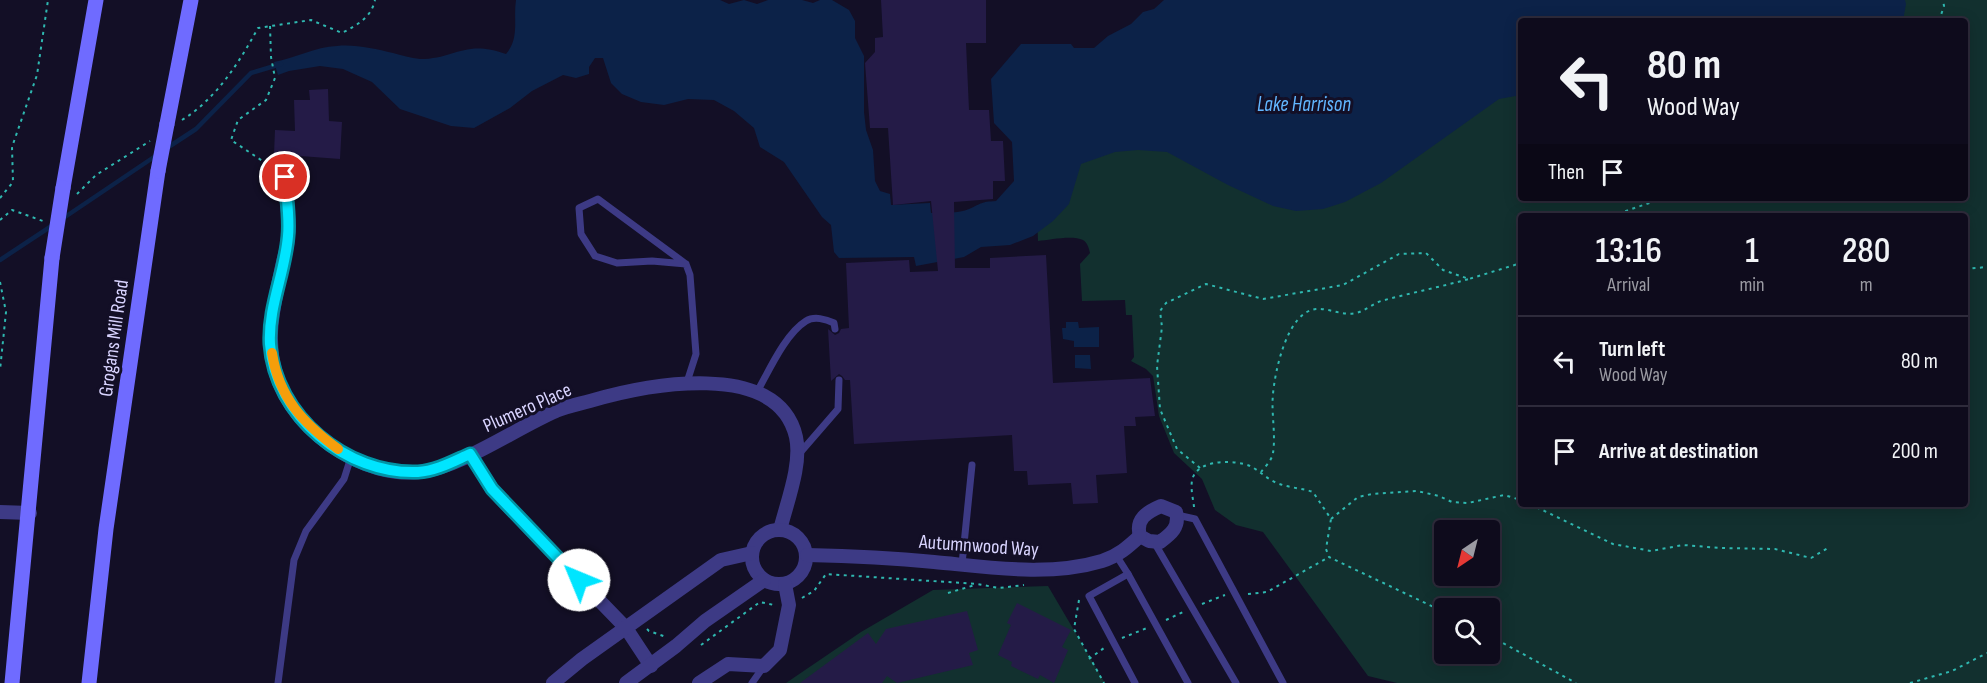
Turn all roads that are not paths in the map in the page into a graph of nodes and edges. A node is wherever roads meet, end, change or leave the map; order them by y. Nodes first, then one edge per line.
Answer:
1 (96, 0) edge
2 (191, 0) edge
3 (285, 177) road end
4 (686, 264) junction
5 (836, 329) dead end
6 (838, 380) dead end
7 (687, 382) junction
8 (757, 392) junction
9 (470, 454) junction
10 (799, 454) junction
11 (351, 457) junction
12 (972, 465) dead end
13 (0, 512) edge
14 (30, 513) junction
15 (1178, 515) junction
16 (780, 530) junction
17 (1140, 536) junction
18 (1154, 542) junction
19 (752, 553) junction
20 (807, 555) junction
21 (1116, 555) junction
22 (962, 564) junction
23 (1128, 574) junction
24 (764, 580) junction
25 (785, 584) junction
26 (627, 628) junction
27 (651, 666) junction
28 (764, 666) junction
29 (12, 683) edge
30 (88, 683) edge
31 (278, 683) edge
32 (553, 683) edge
33 (626, 683) edge
34 (699, 683) edge
35 (752, 683) edge
36 (1136, 683) edge
37 (1188, 683) edge
38 (1236, 683) edge
39 (1283, 683) edge

1 - 14 main road, bridge
2 - 30 main road, Grogans Mill Road, bridge
3 - 11 street
4 - 4 lane
4 - 7 lane
5 - 8 lane
6 - 10 lane
7 - 8 street, Plumero Place
7 - 9 street, Plumero Place
8 - 10 street, Plumero Place
9 - 11 street
9 - 26 street, Plumero Place
10 - 16 street, Plumero Place
11 - 31 lane
12 - 22 lane
13 - 14 street
14 - 29 main road
15 - 17 street
15 - 18 street
15 - 39 lane
16 - 19 street
16 - 20 street
17 - 18 street
17 - 21 street, Autumnwood Way
18 - 38 lane
19 - 24 street
19 - 26 street
20 - 22 street, Autumnwood Way
20 - 25 street
21 - 22 street, Autumnwood Way
21 - 23 lane
23 - 36 lane
23 - 37 lane
24 - 25 street
24 - 27 street
25 - 28 street
26 - 27 street, Plumero Place
26 - 32 street
27 - 33 street
28 - 34 street
28 - 35 lane

